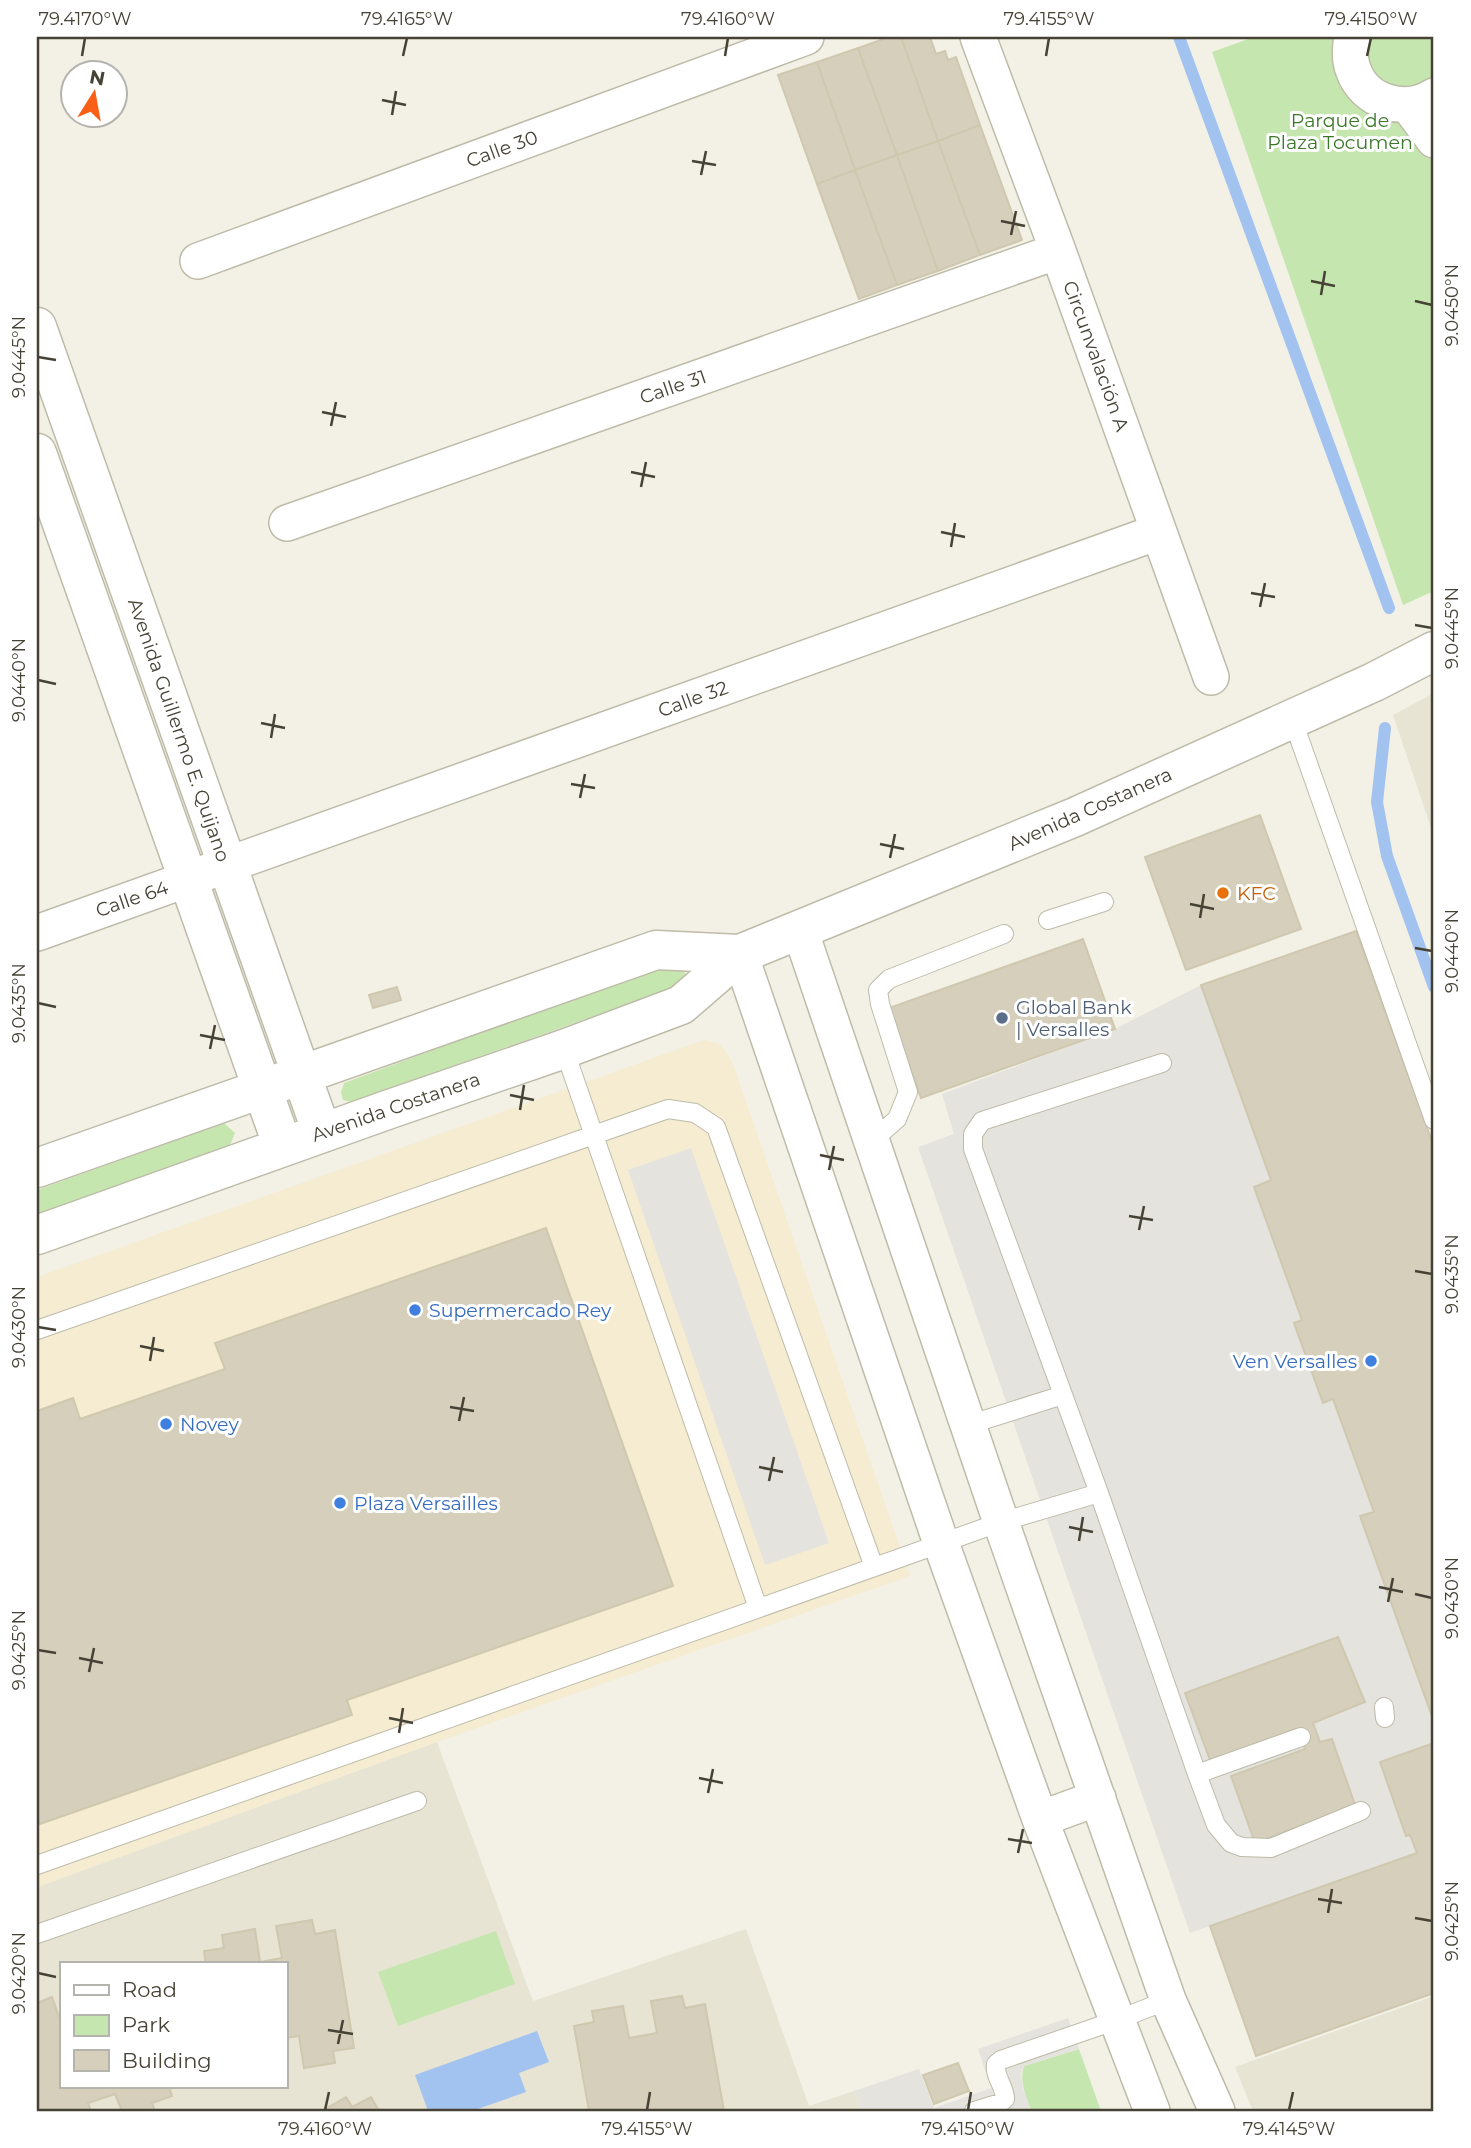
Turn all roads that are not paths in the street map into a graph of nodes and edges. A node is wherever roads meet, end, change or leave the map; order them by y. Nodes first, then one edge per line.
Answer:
1 (806, 37) edge
2 (978, 37) edge
3 (1352, 37) edge
4 (1421, 101) edge
5 (1434, 140) edge
6 (1058, 251) junction
7 (198, 261) dead end
8 (37, 327) edge
9 (37, 453) edge
10 (287, 523) dead end
11 (1158, 532) junction
12 (1434, 651) edge
13 (1210, 677) dead end
14 (1292, 718) junction
15 (227, 866) junction
16 (188, 879) junction
17 (1104, 902) dead end
18 (1048, 920) dead end
19 (800, 930) junction
20 (37, 933) edge
21 (1004, 934) dead end
22 (740, 954) junction
23 (564, 1049) junction
24 (1162, 1063) dead end
25 (302, 1074) junction
26 (262, 1088) junction
27 (1434, 1120) edge
28 (323, 1133) junction
29 (593, 1136) junction
30 (872, 1141) junction
31 (283, 1147) junction
32 (37, 1168) edge
33 (37, 1235) edge
34 (37, 1330) edge
35 (1063, 1395) junction
36 (968, 1425) junction
37 (1099, 1493) junction
38 (1001, 1522) junction
39 (941, 1543) junction
40 (874, 1567) junction
41 (758, 1608) junction
42 (1301, 1737) dead end
43 (1197, 1774) junction
44 (1098, 1798) junction
45 (418, 1801) dead end
46 (1361, 1811) dead end
47 (1040, 1819) junction
48 (37, 1866) edge
49 (37, 1934) edge
50 (1168, 2000) junction
51 (1117, 2020) junction
52 (1137, 2069) junction
53 (974, 2111) edge
54 (1142, 2111) edge
55 (1152, 2111) edge
56 (1216, 2111) edge

1 - 7 street, Calle 30
2 - 6 street, Circunvalación A
3 - 4 street
4 - 5 street
6 - 10 street, Calle 31
6 - 11 street, Circunvalación A
8 - 15 street, Avenida Guillermo E. Quijano
9 - 16 street, Avenida Guillermo E. Quijano
11 - 13 street, Circunvalación A
11 - 15 street, Calle 32
12 - 14 street, Avenida Costanera
14 - 19 street, Avenida Costanera
14 - 27 lane
15 - 16 street, Calle 64
15 - 25 street, Avenida Guillermo E. Quijano
16 - 20 street, Calle 64
16 - 26 street, Avenida Guillermo E. Quijano
17 - 18 lane
19 - 22 street, Avenida Costanera
19 - 30 street
21 - 30 lane
22 - 23 street, Avenida Costanera
22 - 25 street, Avenida Costanera
22 - 39 street
23 - 28 street, Avenida Costanera
23 - 29 lane
24 - 35 lane
25 - 26 street, Avenida Costanera
25 - 28 street, Avenida Guillermo E. Quijano
26 - 31 street, Avenida Guillermo E. Quijano
26 - 32 street, Avenida Costanera
28 - 31 street, Avenida Costanera
29 - 34 lane
29 - 40 lane
29 - 41 lane
30 - 36 street
31 - 33 street, Avenida Costanera
35 - 36 lane
35 - 37 lane
36 - 38 street
37 - 38 lane
37 - 43 lane
38 - 39 lane
38 - 44 street
39 - 40 lane
39 - 47 street
40 - 41 lane
41 - 48 lane
42 - 43 lane
43 - 46 lane
44 - 47 street
44 - 50 street
45 - 49 lane
47 - 51 street
50 - 51 lane
50 - 56 street
51 - 52 street
51 - 53 lane
52 - 54 street
52 - 55 street

